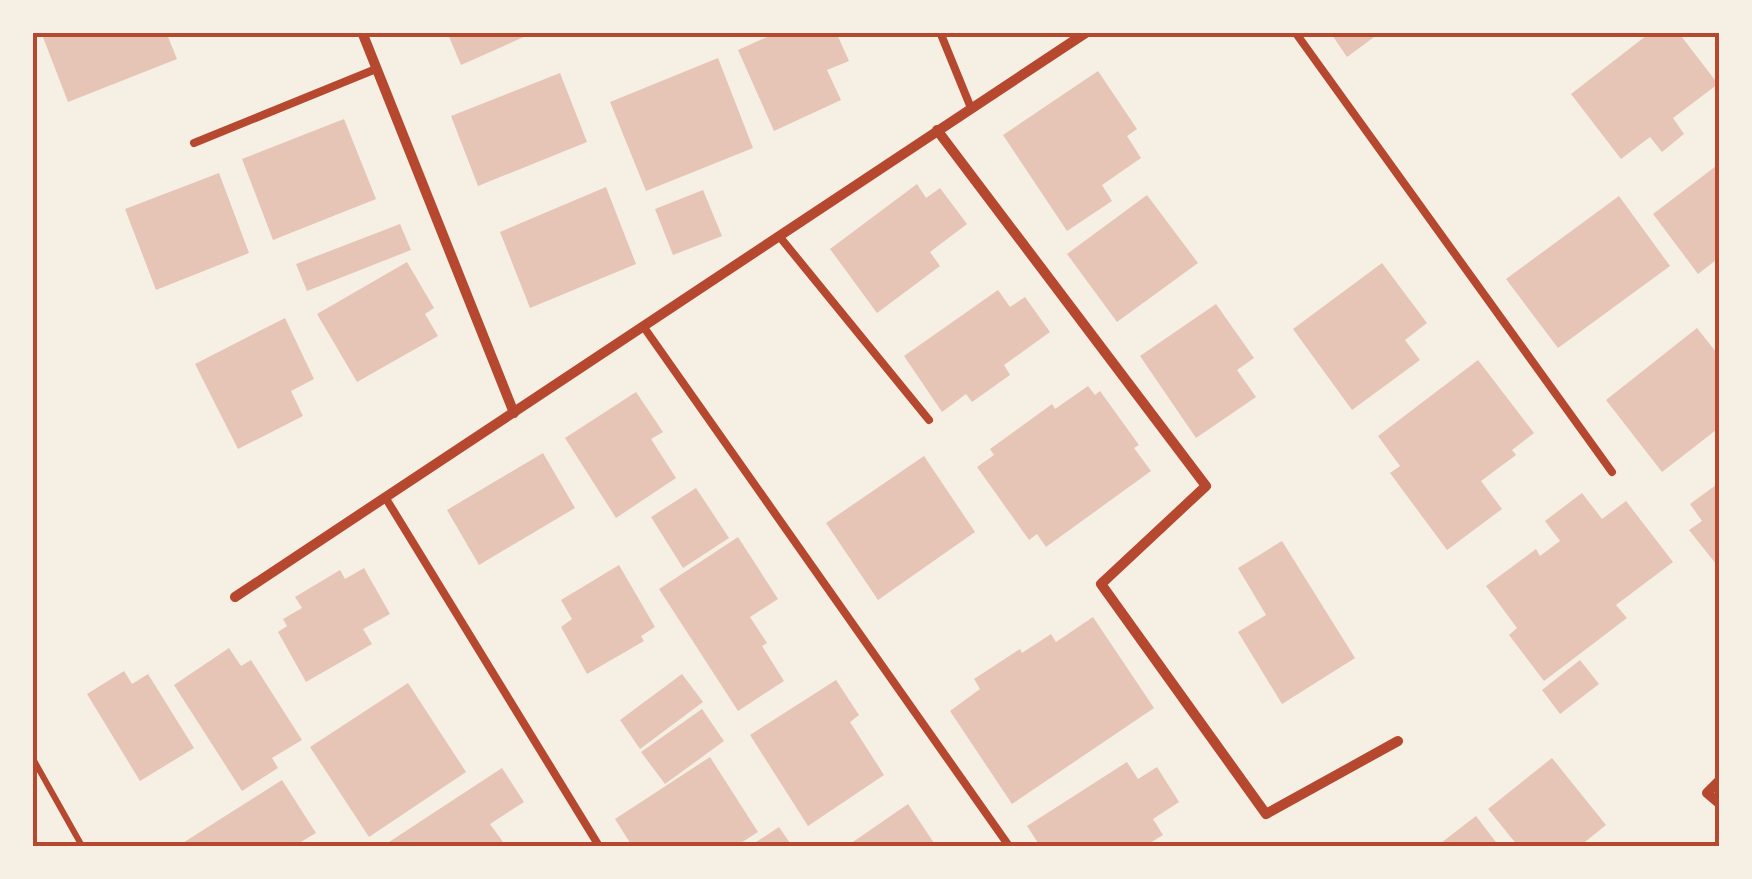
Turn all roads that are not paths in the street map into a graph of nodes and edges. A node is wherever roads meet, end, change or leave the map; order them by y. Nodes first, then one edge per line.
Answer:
1 (362, 32) edge
2 (940, 32) edge
3 (1087, 32) edge
4 (1294, 32) edge
5 (376, 69) junction
6 (971, 108) junction
7 (937, 130) junction
8 (194, 143) dead end
9 (779, 236) junction
10 (643, 326) junction
11 (514, 412) junction
12 (929, 420) dead end
13 (1612, 472) dead end
14 (386, 497) junction
15 (234, 597) dead end
16 (1398, 741) dead end
17 (1720, 780) edge
18 (1720, 804) edge
19 (599, 846) edge
20 (1009, 846) edge

1 - 5 street
2 - 6 lane
3 - 6 street
4 - 13 lane
5 - 8 lane
5 - 11 street
6 - 7 street
7 - 9 street
7 - 16 street
9 - 10 street
9 - 12 lane
10 - 11 street
10 - 20 lane
11 - 14 street
14 - 15 street
14 - 19 lane
17 - 18 street

